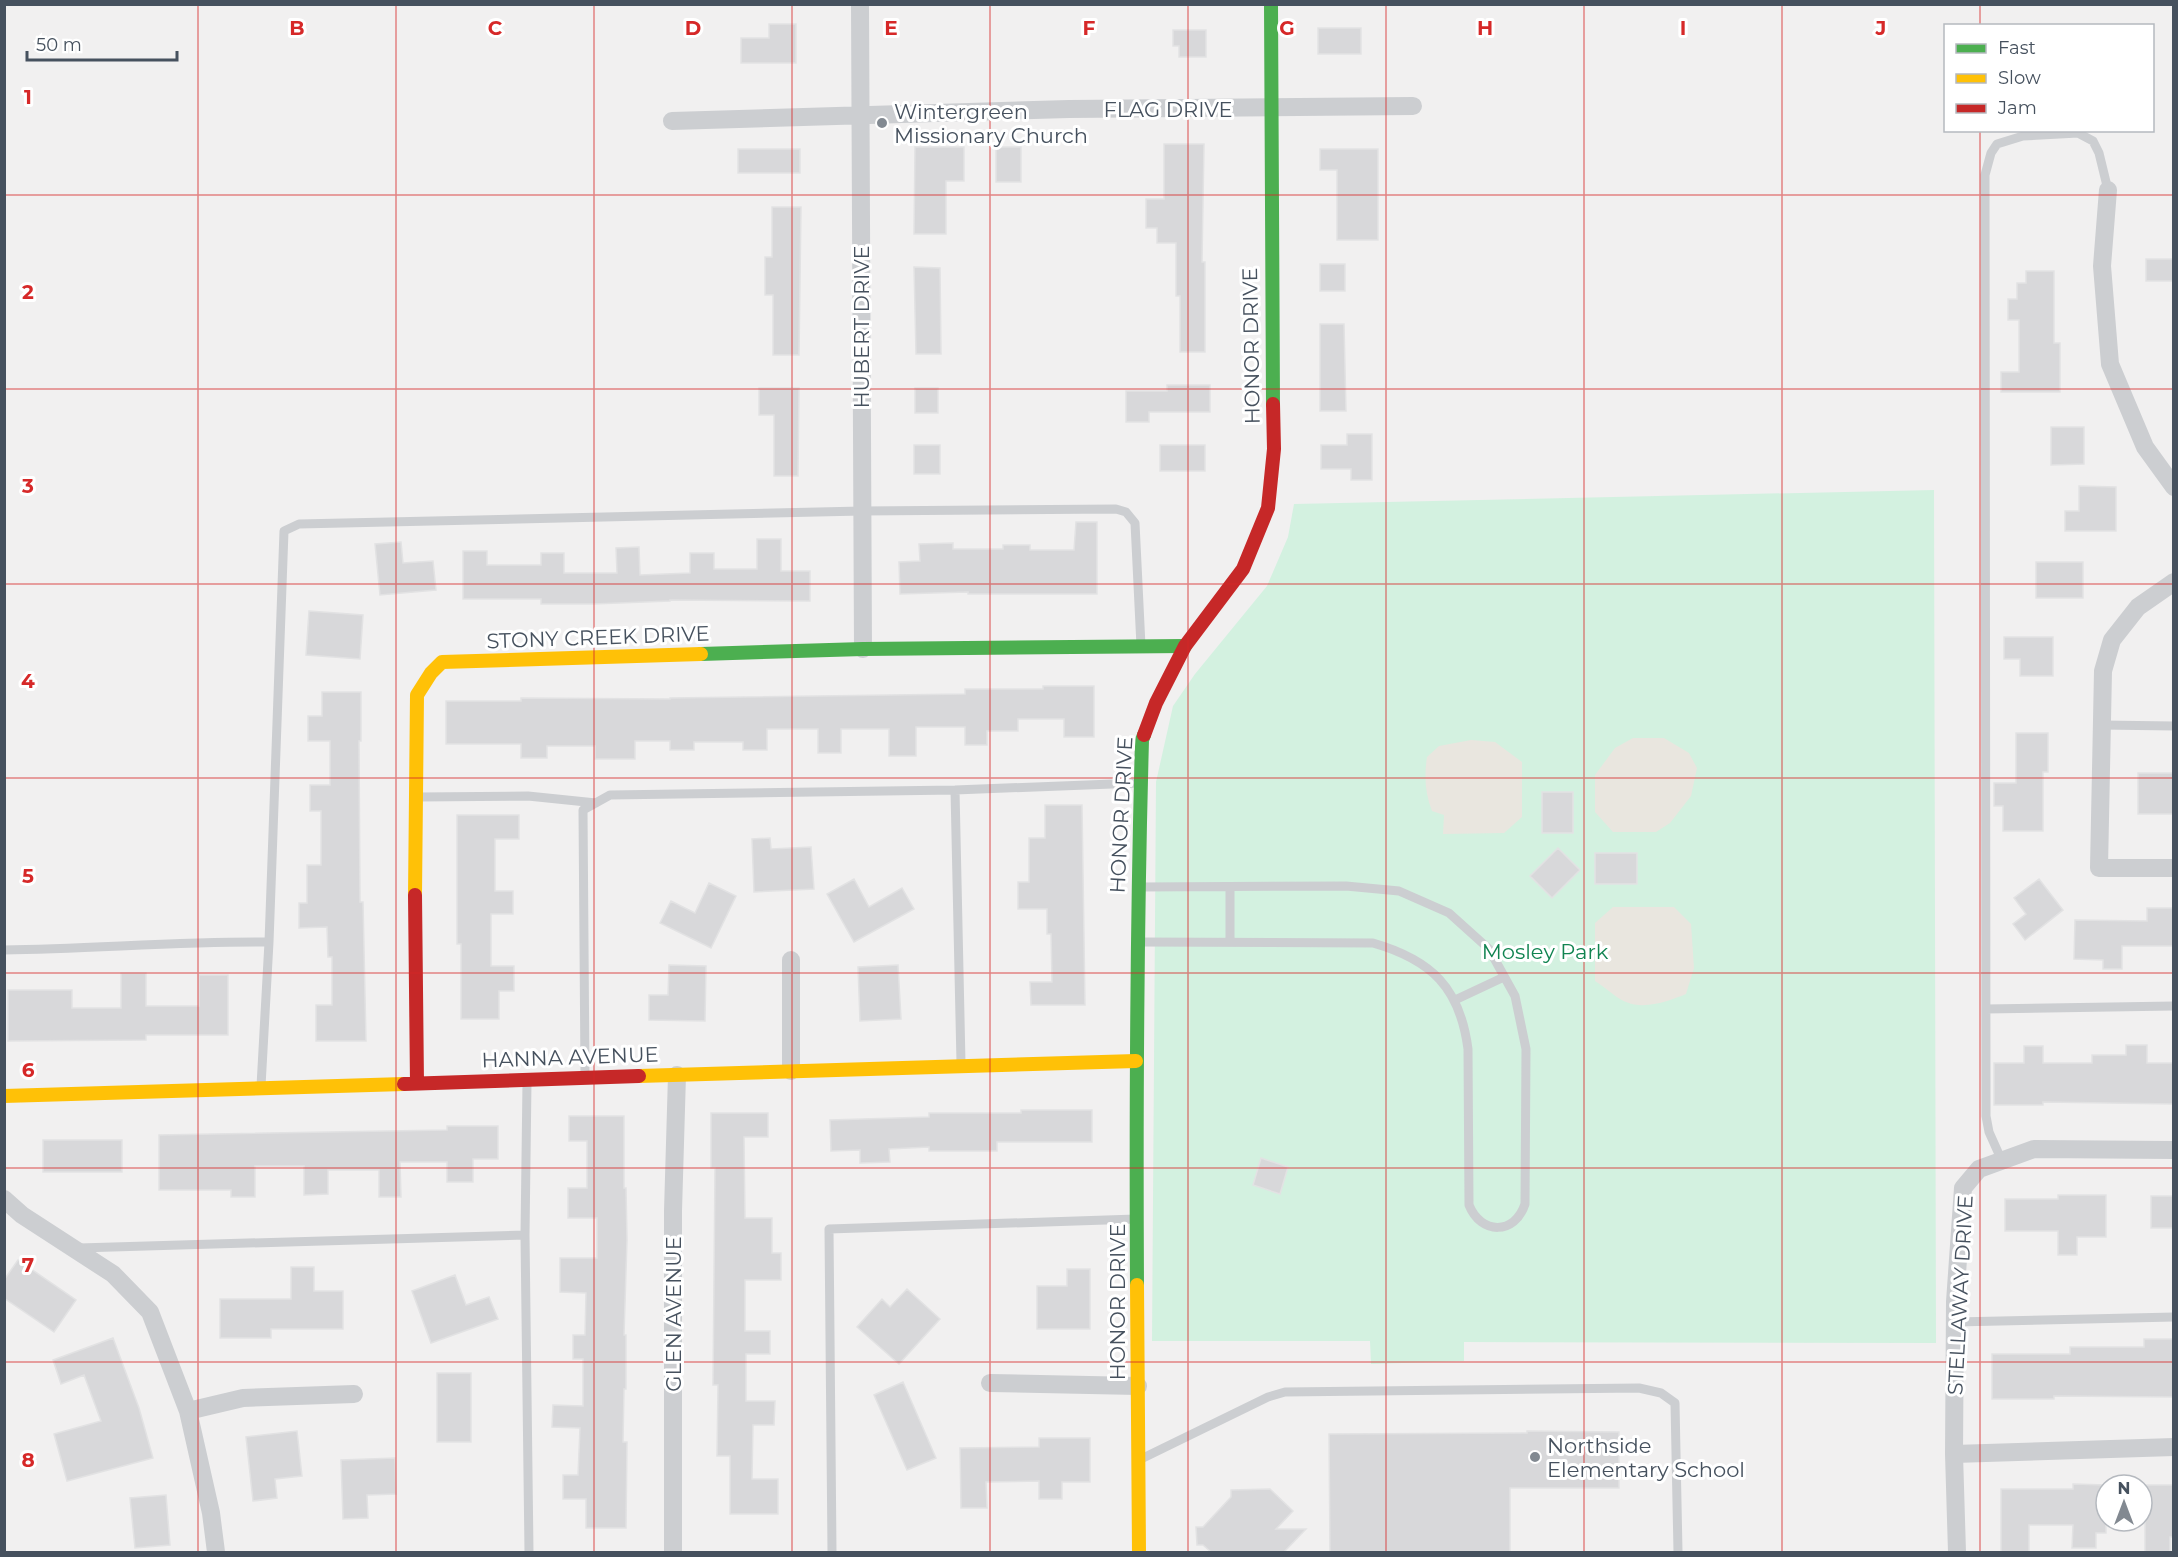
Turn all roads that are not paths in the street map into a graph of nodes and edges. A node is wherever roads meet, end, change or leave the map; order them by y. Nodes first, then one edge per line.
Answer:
1 (860, 4) edge
2 (1270, 4) edge
3 (1413, 106) dead end
4 (1270, 108) junction
5 (860, 115) junction
6 (672, 121) dead end
7 (2108, 190) joint
8 (2174, 487) edge
9 (862, 511) junction
10 (2174, 582) edge
11 (1185, 646) junction
12 (1142, 647) junction
13 (863, 649) junction
14 (2102, 725) junction
15 (2174, 726) edge
16 (1140, 783) junction
17 (955, 790) junction
18 (416, 797) junction
19 (596, 802) junction
20 (2174, 868) edge
21 (1138, 887) junction
22 (1230, 887) junction
23 (269, 942) junction
24 (1137, 942) junction
25 (1230, 942) junction
26 (4, 950) edge
27 (791, 960) dead end
28 (1504, 977) junction
29 (1455, 1000) junction
30 (2174, 1006) edge
31 (1986, 1009) junction
32 (1136, 1060) junction
33 (961, 1066) junction
34 (791, 1071) junction
35 (677, 1075) junction
36 (585, 1077) junction
37 (527, 1080) junction
38 (417, 1083) junction
39 (261, 1088) junction
40 (4, 1096) edge
41 (2174, 1150) edge
42 (2002, 1161) junction
43 (4, 1199) edge
44 (1137, 1219) junction
45 (525, 1235) junction
46 (73, 1249) junction
47 (2174, 1317) edge
48 (1955, 1322) junction
49 (990, 1383) dead end
50 (1138, 1386) junction
51 (354, 1394) dead end
52 (188, 1411) junction
53 (2174, 1447) edge
54 (1954, 1454) junction
55 (1139, 1460) junction
56 (216, 1552) edge
57 (529, 1552) edge
58 (673, 1552) edge
59 (832, 1552) edge
60 (1139, 1552) edge
61 (1678, 1552) edge
62 (1957, 1552) edge

1 - 5 street, HUBERT DRIVE
2 - 4 street, HONOR DRIVE
3 - 4 street, FLAG DRIVE
4 - 5 street, FLAG DRIVE
4 - 11 street, HONOR DRIVE
5 - 6 street, FLAG DRIVE
5 - 9 street, HUBERT DRIVE
7 - 8 street
7 - 31 lane
9 - 12 lane
9 - 13 street, HUBERT DRIVE
9 - 23 lane
10 - 14 street
11 - 12 street, STONY CREEK DRIVE
11 - 16 street, HONOR DRIVE
12 - 13 street, STONY CREEK DRIVE
13 - 18 street, STONY CREEK DRIVE
14 - 15 lane
14 - 20 street
16 - 17 lane
16 - 21 street, HONOR DRIVE
17 - 19 lane
17 - 33 lane
18 - 19 lane
18 - 38 street, STONY CREEK DRIVE
19 - 36 lane
21 - 22 lane
21 - 24 street, HONOR DRIVE
22 - 25 lane
22 - 28 lane
23 - 26 lane
23 - 39 lane
24 - 25 lane
24 - 32 street, HONOR DRIVE
25 - 29 lane
27 - 34 street
28 - 29 lane
28 - 29 lane
30 - 31 lane
31 - 42 lane
32 - 33 street, HANNA AVENUE
32 - 44 street, HONOR DRIVE
33 - 34 street, HANNA AVENUE
34 - 35 street, HANNA AVENUE
35 - 36 street, HANNA AVENUE
35 - 58 street, GLEN AVENUE
36 - 37 street, HANNA AVENUE
37 - 38 street, HANNA AVENUE
37 - 45 lane
38 - 39 street, HANNA AVENUE
39 - 40 street, HANNA AVENUE
41 - 42 street, STELLAWAY DRIVE
42 - 48 street, STELLAWAY DRIVE
43 - 46 street
44 - 50 street, HONOR DRIVE
44 - 59 lane
45 - 46 lane
45 - 57 lane
46 - 52 street
47 - 48 lane
48 - 54 street, STELLAWAY DRIVE
49 - 50 street
50 - 55 street, HONOR DRIVE
51 - 52 street
52 - 56 street
53 - 54 street
54 - 62 street, STELLAWAY DRIVE
55 - 60 street, HONOR DRIVE
55 - 61 lane

